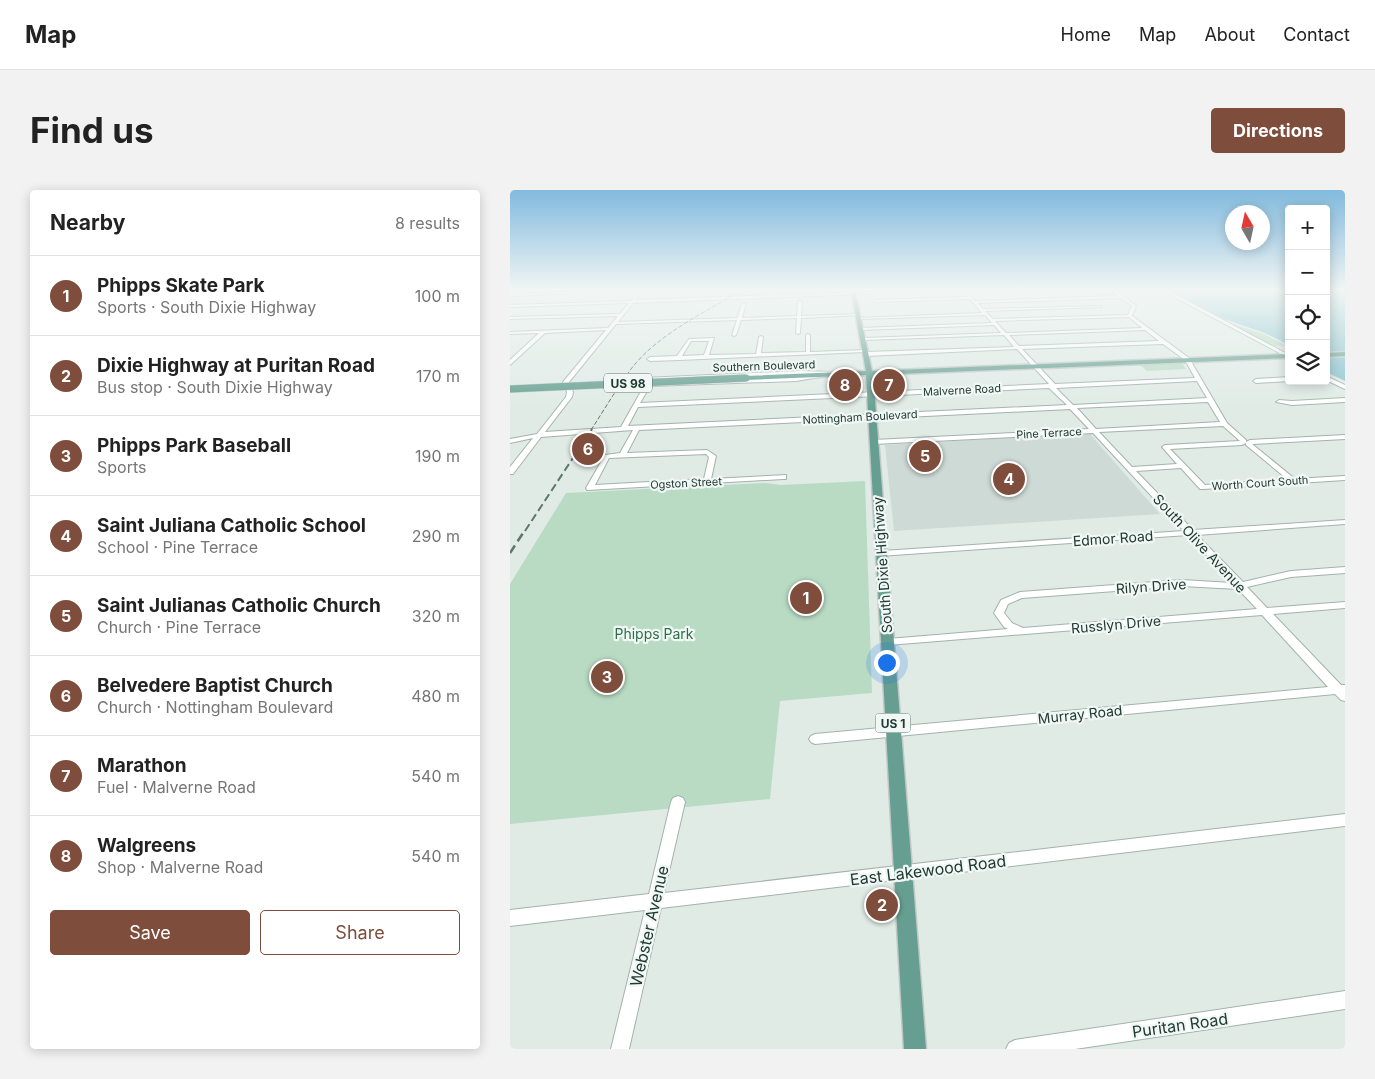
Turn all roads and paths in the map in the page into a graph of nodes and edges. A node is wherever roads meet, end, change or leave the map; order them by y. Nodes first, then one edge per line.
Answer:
1 (541, 331) edge
2 (544, 331) edge
3 (607, 331) edge
4 (702, 331) edge
5 (735, 331) edge
6 (861, 331) edge
7 (1001, 331) edge
8 (1087, 331) edge
9 (1149, 331) edge
10 (1241, 331) edge
11 (510, 332) edge
12 (701, 334) junction
13 (1004, 334) junction
14 (734, 335) dead end
15 (808, 335) dead end
16 (761, 337) dead end
17 (863, 339) junction
18 (1164, 342) junction
19 (1017, 348) junction
20 (865, 352) junction
21 (808, 353) junction
22 (1285, 354) edge
23 (1330, 354) edge
24 (1345, 354) edge
25 (758, 355) junction
26 (1285, 356) edge
27 (706, 357) junction
28 (679, 358) junction
29 (650, 359) dead end
30 (1187, 359) junction
31 (510, 363) edge
32 (1034, 366) junction
33 (869, 373) junction
34 (834, 374) junction
35 (1198, 379) junction
36 (1285, 379) edge
37 (1330, 380) edge
38 (1256, 381) dead end
39 (1052, 385) junction
40 (647, 386) junction
41 (1345, 387) edge
42 (510, 391) edge
43 (871, 394) junction
44 (1211, 400) junction
45 (1345, 400) edge
46 (1279, 402) dead end
47 (636, 405) junction
48 (1072, 407) junction
49 (872, 417) junction
50 (1224, 424) junction
51 (637, 428) junction
52 (623, 429) junction
53 (1094, 430) junction
54 (539, 435) junction
55 (1345, 437) edge
56 (510, 441) edge
57 (874, 442) junction
58 (1246, 443) junction
59 (623, 455) junction
60 (1183, 466) junction
61 (1130, 469) junction
62 (510, 472) edge
63 (783, 477) dead end
64 (1345, 478) edge
65 (1293, 481) junction
66 (707, 482) junction
67 (1345, 522) edge
68 (1189, 532) junction
69 (882, 554) junction
70 (1345, 570) edge
71 (1240, 586) junction
72 (1345, 605) edge
73 (1263, 612) junction
74 (1025, 632) junction
75 (888, 642) junction
76 (1342, 692) edge
77 (1345, 704) edge
78 (894, 733) junction
79 (815, 739) dead end
80 (678, 802) dead end
81 (1345, 820) edge
82 (904, 873) junction
83 (656, 901) junction
84 (510, 918) edge
85 (1345, 1000) edge
86 (620, 1049) edge
87 (915, 1049) edge
88 (1015, 1049) edge

1 - 11 street
2 - 31 street
3 - 54 street
4 - 12 street
5 - 14 street
6 - 17 main road, South Dixie Highway / US 1
7 - 13 street, South Olive Avenue
8 - 13 street
9 - 18 street
10 - 22 street
12 - 27 street
12 - 28 street
13 - 17 street
13 - 19 street, South Olive Avenue
15 - 21 street
16 - 25 street
17 - 20 main road, South Dixie Highway / US 1
18 - 19 street
18 - 30 street
19 - 20 street
19 - 32 street, South Olive Avenue
20 - 21 street
20 - 33 main road, South Dixie Highway / US 1
21 - 25 street
23 - 24 main road
25 - 27 street
26 - 30 main road, Southern Boulevard / US 98
27 - 28 street
28 - 29 street
30 - 32 main road, Southern Boulevard / US 98
30 - 35 street
32 - 33 main road, Southern Boulevard / US 98
32 - 39 street, South Olive Avenue
33 - 34 main road, Southern Boulevard / US 98
33 - 43 main road, South Dixie Highway / US 1
34 - 40 street
34 - 40 street
34 - 42 main road, Southern Boulevard / US 98, bridge
35 - 39 street, Malverne Road
35 - 44 street
36 - 38 street
37 - 41 street
39 - 43 street, Malverne Road
39 - 48 street, South Olive Avenue
40 - 47 street
43 - 47 street, Malverne Road
43 - 49 main road, South Dixie Highway / US 1
44 - 48 street, Nottingham Boulevard
44 - 50 street
45 - 46 street
47 - 52 street
48 - 49 street, Nottingham Boulevard
48 - 53 street, South Olive Avenue
49 - 51 street, Nottingham Boulevard
49 - 57 main road, South Dixie Highway / US 1
50 - 53 street, Pine Terrace
50 - 58 street
51 - 52 street, Nottingham Boulevard
51 - 59 street
52 - 54 street, Nottingham Boulevard
53 - 57 street, Pine Terrace
53 - 61 street, South Olive Avenue
54 - 56 street, Nottingham Boulevard
54 - 62 street
55 - 58 street
57 - 69 main road, South Dixie Highway / US 1
58 - 60 street
58 - 65 street
59 - 66 street
59 - 66 street, Ogston Street
60 - 61 street
60 - 65 street, Worth Court South
61 - 68 street, South Olive Avenue
63 - 66 street, Ogston Street
64 - 65 street, Worth Court South
67 - 68 street, Edmor Road
68 - 69 street, Edmor Road
68 - 71 street, South Olive Avenue
69 - 75 main road, South Dixie Highway / US 1
70 - 71 street, Rilyn Drive
71 - 73 street, South Olive Avenue
71 - 74 street, Rilyn Drive
72 - 73 street, Russlyn Drive
73 - 74 street, Russlyn Drive
73 - 76 street, South Olive Avenue
74 - 75 street, Russlyn Drive
75 - 78 main road, South Dixie Highway / US 1
76 - 77 street, South Olive Avenue
76 - 78 street, Murray Road
78 - 79 street, Murray Road
78 - 82 main road, South Dixie Highway / US 1
80 - 83 street, Webster Avenue
81 - 82 street, East Lakewood Road
82 - 83 street, East Lakewood Road
82 - 87 main road, South Dixie Highway / US 1
83 - 84 street, East Lakewood Road
83 - 86 street, Webster Avenue
85 - 88 street, Puritan Road

